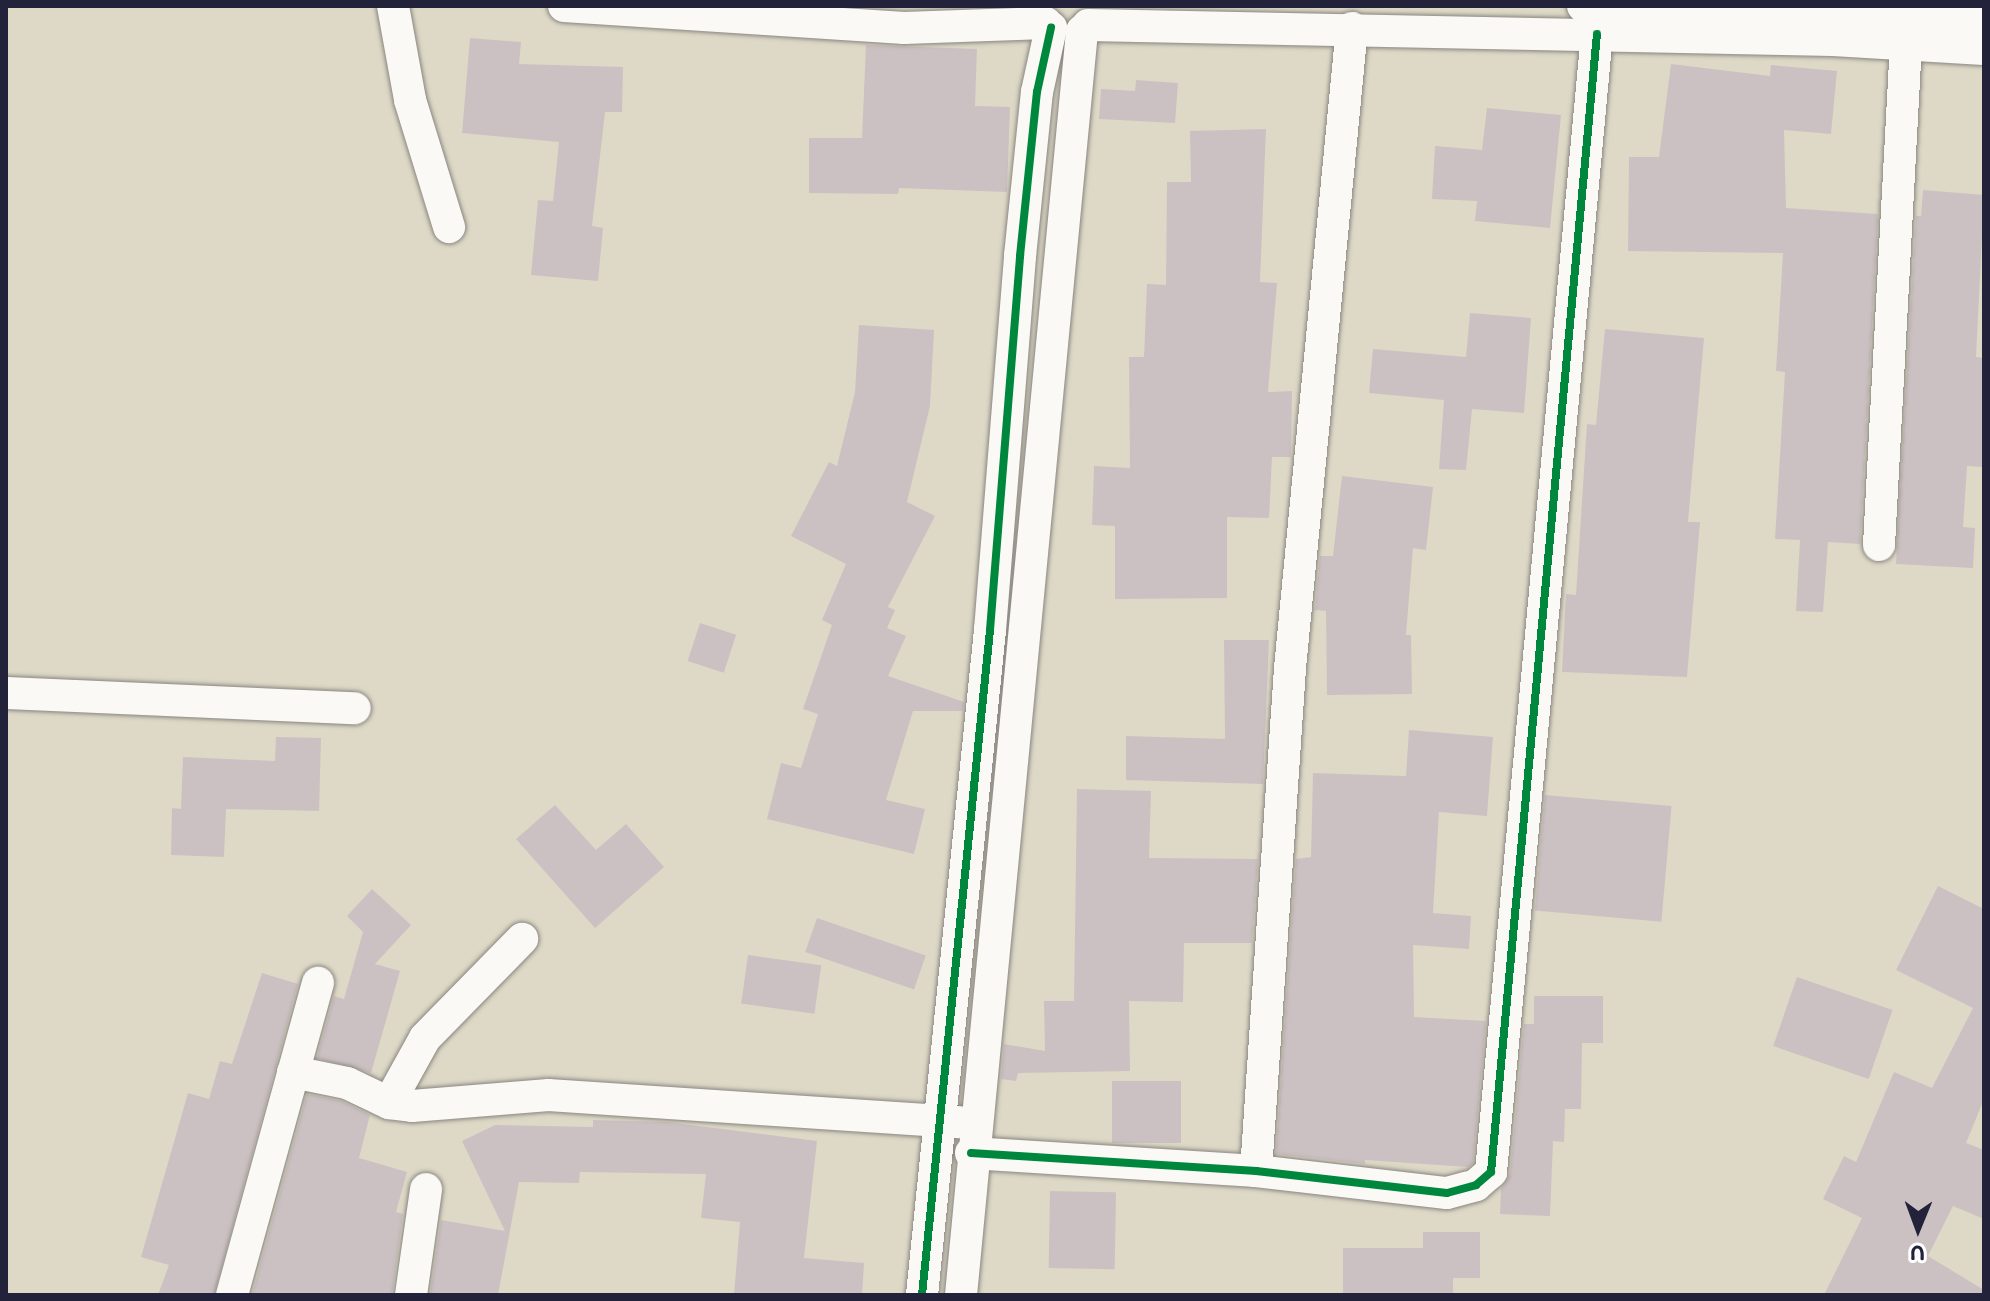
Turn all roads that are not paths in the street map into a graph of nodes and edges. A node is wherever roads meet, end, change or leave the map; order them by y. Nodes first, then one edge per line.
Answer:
1 (393, 6) edge
2 (564, 6) edge
3 (1667, 7) edge
4 (1067, 20) edge
5 (1590, 20) edge
6 (1984, 20) edge
7 (1352, 28) junction
8 (1906, 44) junction
9 (1984, 49) edge
10 (449, 227) dead end
11 (1879, 545) dead end
12 (990, 630) junction
13 (1023, 634) junction
14 (6, 693) edge
15 (355, 708) dead end
16 (522, 939) dead end
17 (318, 983) dead end
18 (293, 1072) junction
19 (389, 1103) junction
20 (938, 1122) junction
21 (973, 1138) junction
22 (1256, 1171) junction
23 (426, 1189) dead end
24 (232, 1295) edge
25 (411, 1295) edge
26 (922, 1295) edge
27 (961, 1295) edge

1 - 10 street
2 - 4 street
3 - 5 street
3 - 6 street
4 - 7 street
4 - 12 street
4 - 13 street
5 - 7 street
5 - 8 street
5 - 22 street
7 - 22 street
8 - 9 street
8 - 11 street
12 - 13 street
12 - 20 street
13 - 21 street
14 - 15 street
16 - 19 street
17 - 18 street
18 - 19 street
18 - 24 street
19 - 20 street
20 - 21 street
20 - 26 street
21 - 22 street
21 - 27 street
23 - 25 street

